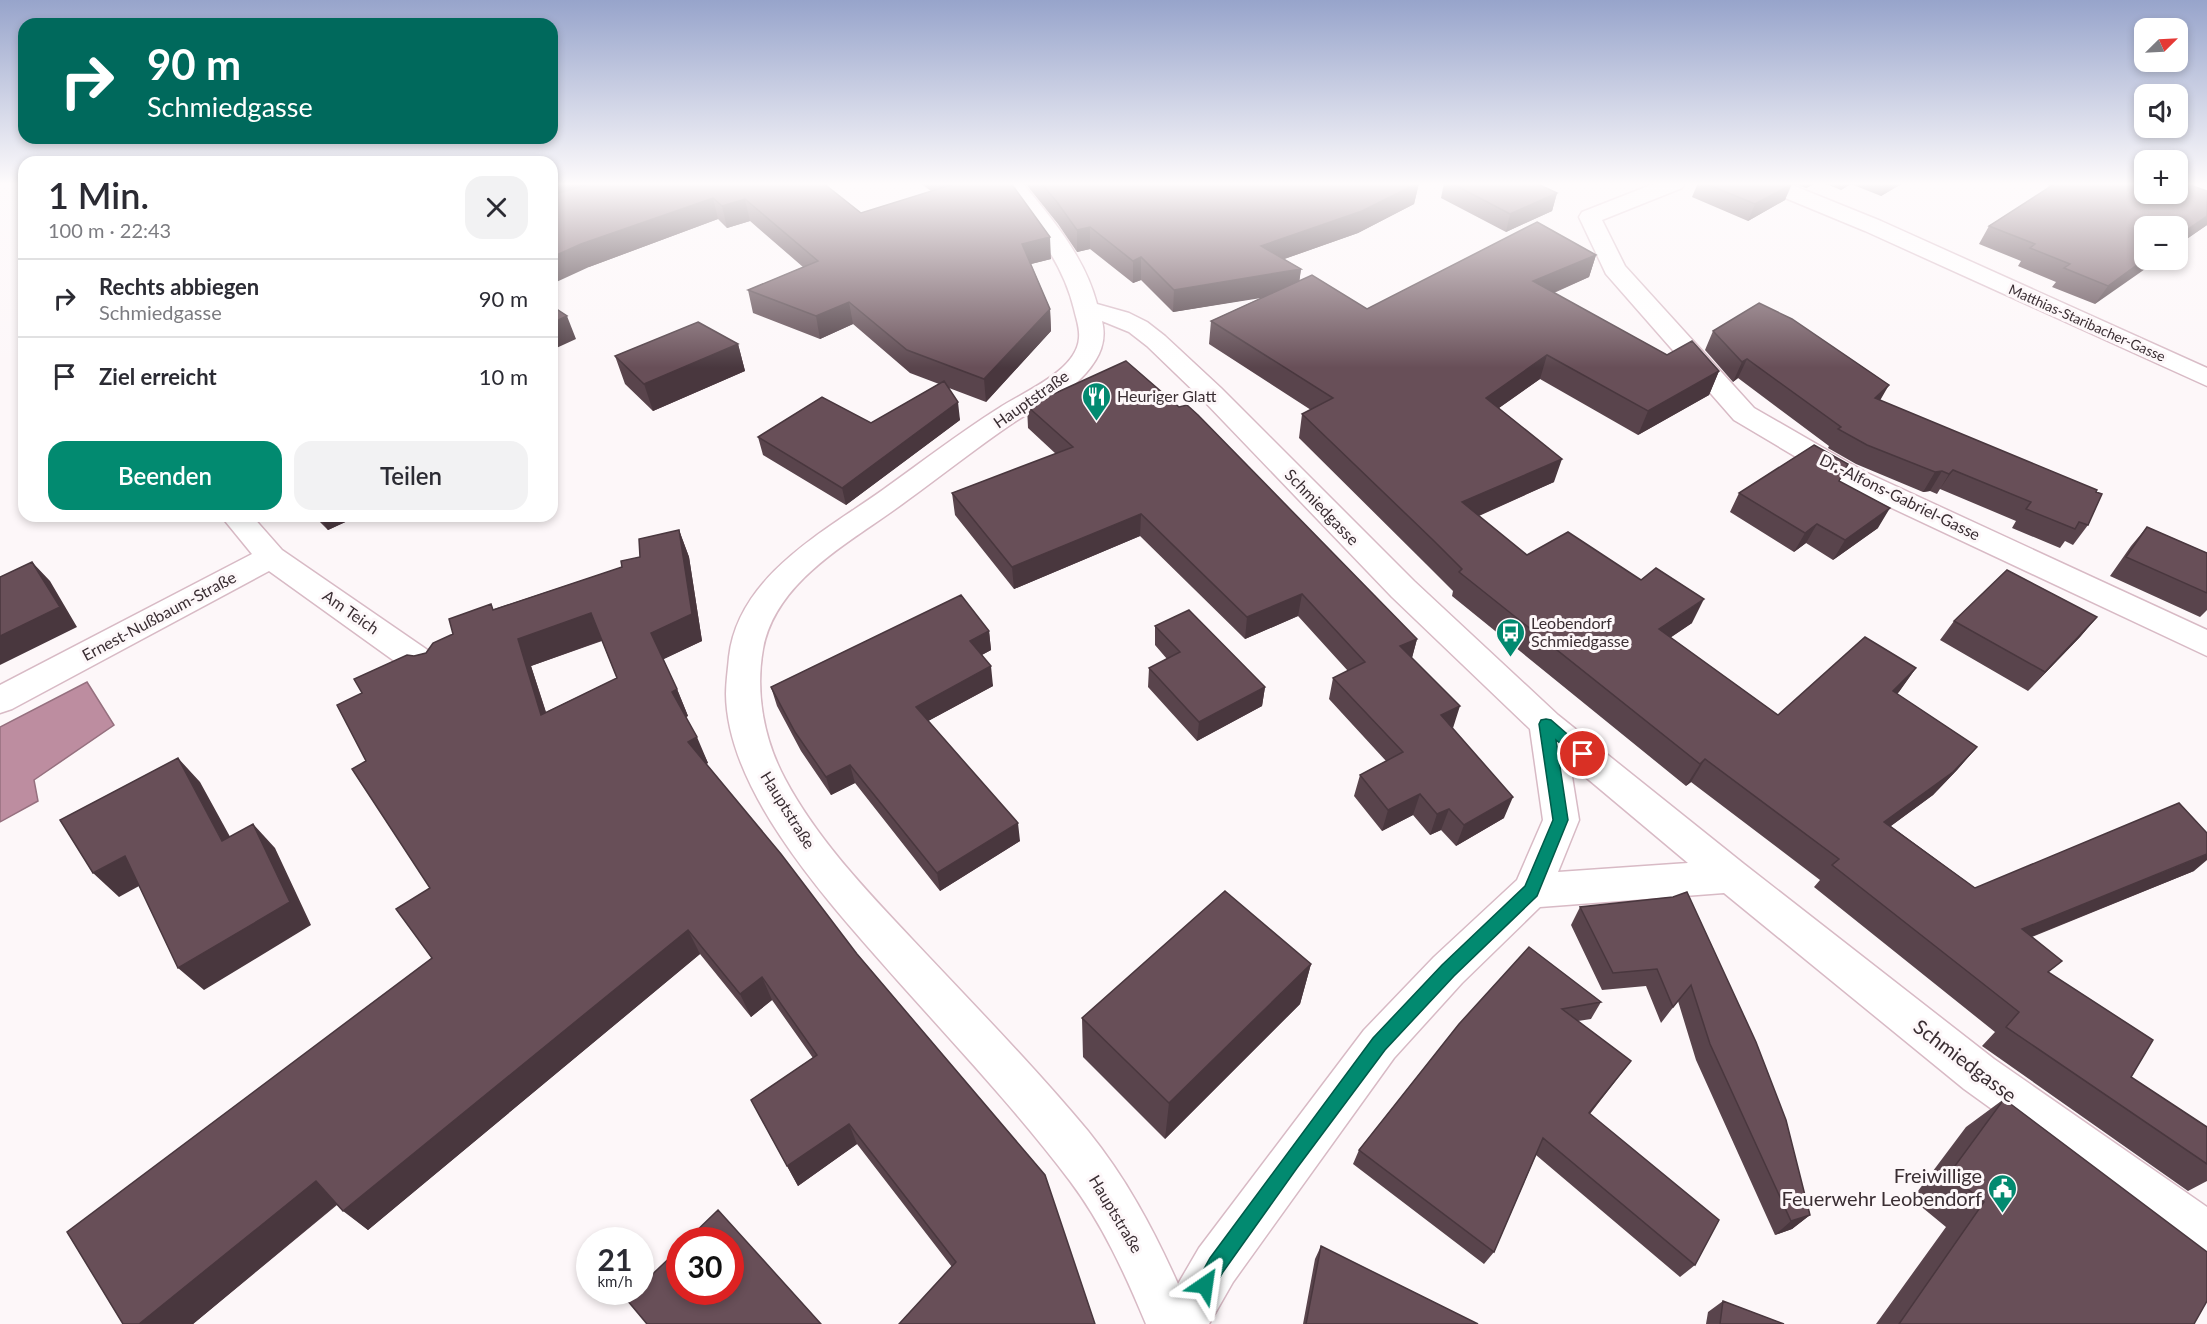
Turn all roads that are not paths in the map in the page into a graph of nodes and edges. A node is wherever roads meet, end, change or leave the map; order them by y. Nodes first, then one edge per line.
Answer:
1 (1058, 245) edge
2 (1603, 245) edge
3 (1914, 245) edge
4 (1087, 309) junction
5 (2207, 378) edge
6 (241, 522) edge
7 (271, 557) junction
8 (2207, 644) edge
9 (430, 669) edge
10 (0, 700) edge
11 (1546, 724) junction
12 (1731, 876) junction
13 (1531, 891) junction
14 (2207, 1235) edge
15 (1171, 1324) edge
16 (1182, 1324) edge

1 - 4 street, Hauptstraße
2 - 8 street, Dr.-Alfons-Gabriel-Gasse
3 - 5 street, Matthias-Staribacher-Gasse
4 - 11 street, Schmiedgasse
4 - 15 street, Hauptstraße
6 - 7 street
7 - 9 street, Am Teich
7 - 10 street, Ernest-Nußbaum-Straße
11 - 12 street, Schmiedgasse
11 - 13 street
12 - 13 street
12 - 14 street, Schmiedgasse
13 - 16 street

